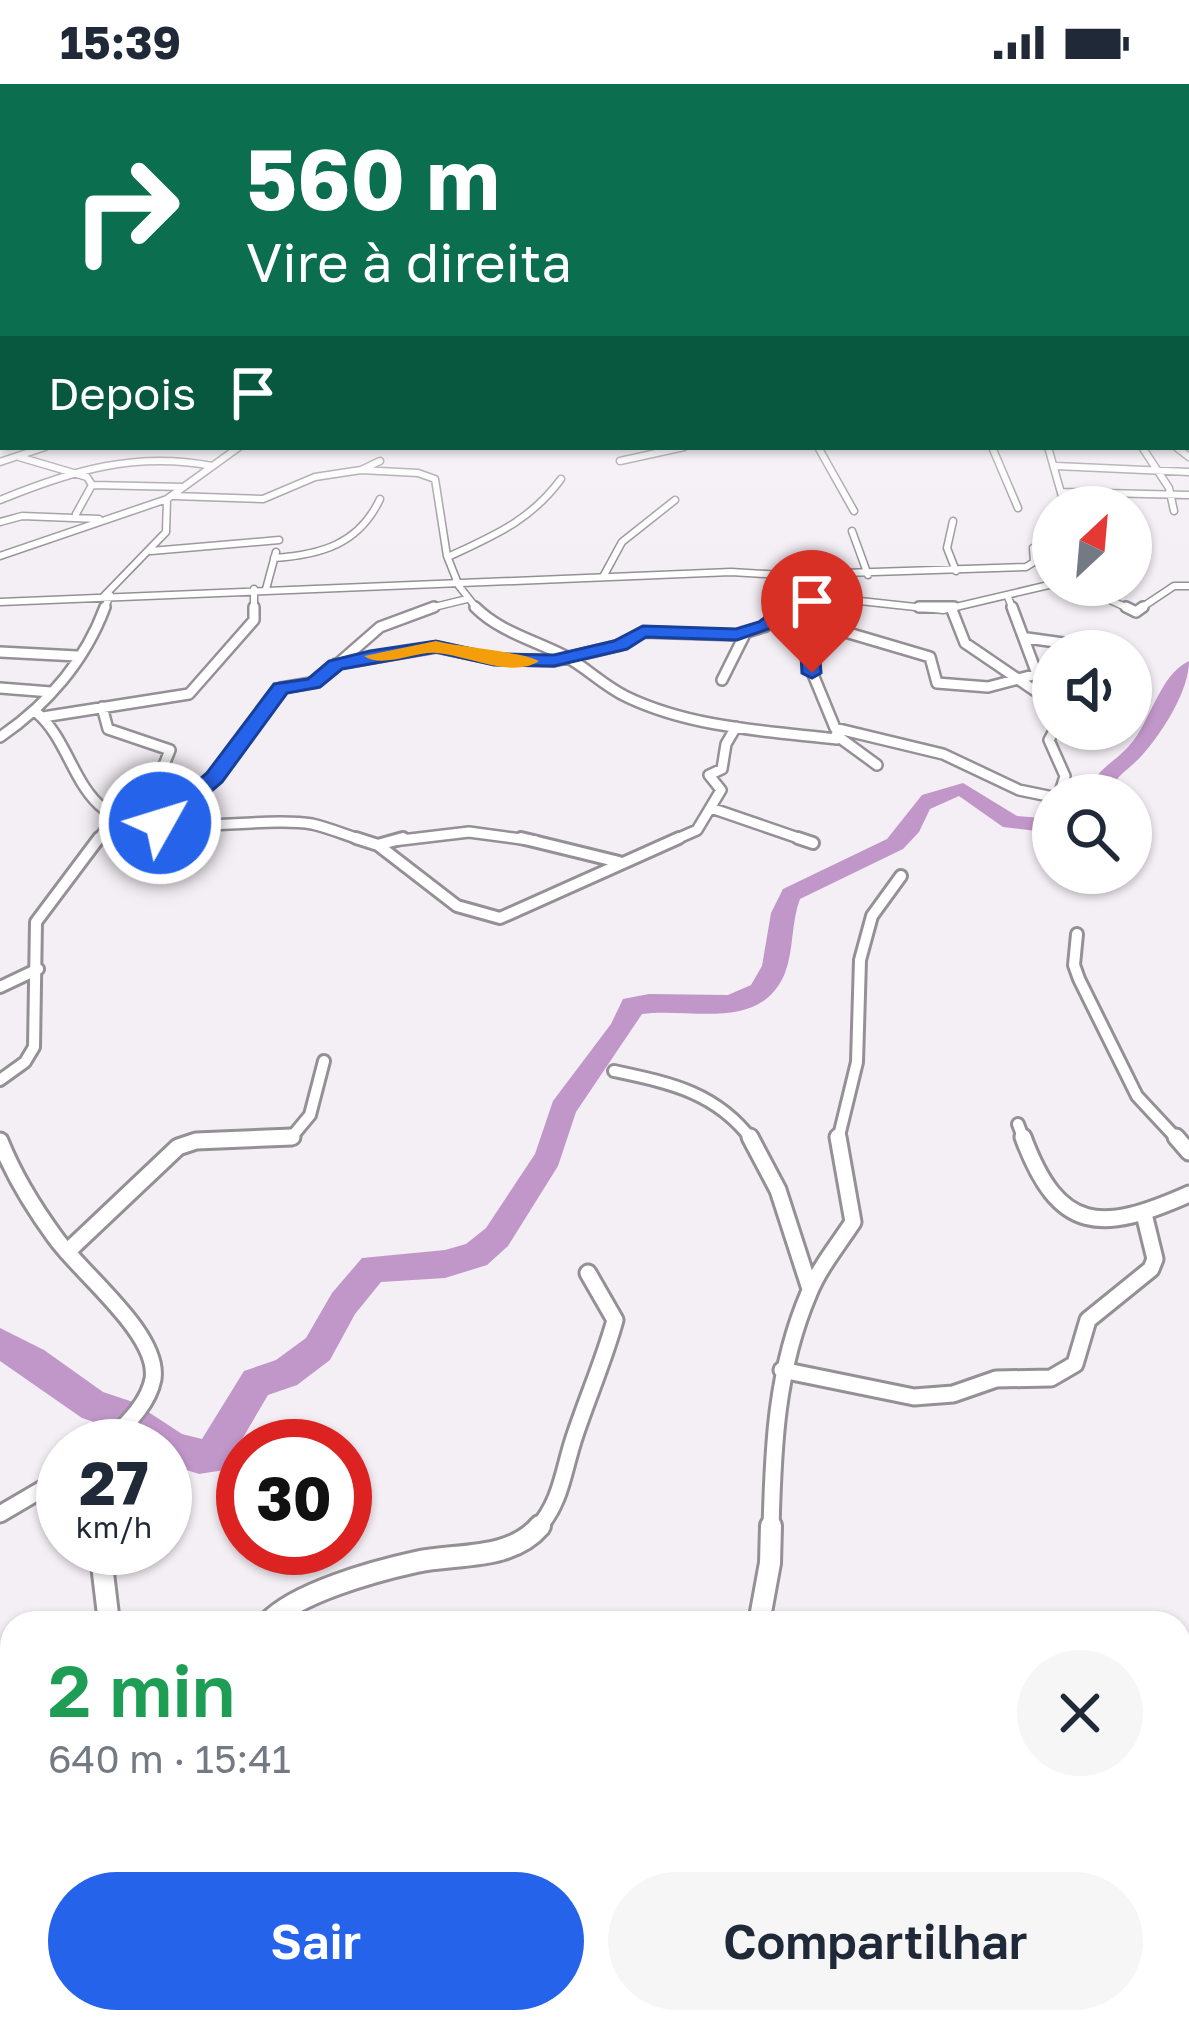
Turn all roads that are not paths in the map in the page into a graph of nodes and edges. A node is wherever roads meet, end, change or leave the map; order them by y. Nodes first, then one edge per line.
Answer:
1 (37, 450) edge
2 (235, 450) edge
3 (618, 450) edge
4 (669, 450) edge
5 (820, 450) edge
6 (993, 450) edge
7 (1049, 450) edge
8 (1144, 450) edge
9 (19, 457) junction
10 (173, 457) junction
11 (380, 461) dead end
12 (0, 462) edge
13 (212, 466) junction
14 (1055, 466) junction
15 (361, 470) junction
16 (65, 471) junction
17 (1159, 471) junction
18 (1189, 472) edge
19 (561, 479) dead end
20 (145, 483) junction
21 (92, 485) junction
22 (1060, 486) edge
23 (184, 487) junction
24 (1152, 495) edge
25 (1189, 495) edge
26 (1170, 496) junction
27 (168, 498) junction
28 (380, 499) dead end
29 (0, 500) edge
30 (675, 500) dead end
31 (1018, 508) dead end
32 (854, 511) dead end
33 (1174, 511) dead end
34 (76, 514) junction
35 (102, 519) junction
36 (953, 521) dead end
37 (0, 523) edge
38 (852, 531) dead end
39 (151, 551) junction
40 (0, 556) edge
41 (450, 556) junction
42 (274, 557) junction
43 (1032, 563) edge
44 (956, 571) junction
45 (782, 575) junction
46 (868, 575) junction
47 (603, 577) junction
48 (458, 583) junction
49 (1189, 586) edge
50 (266, 589) junction
51 (254, 590) junction
52 (1032, 590) edge
53 (800, 591) junction
54 (107, 596) junction
55 (1008, 597) junction
56 (466, 598) junction
57 (0, 602) edge
58 (1152, 602) edge
59 (952, 610) junction
60 (808, 616) junction
61 (746, 633) junction
62 (1027, 638) junction
63 (1032, 639) edge
64 (0, 652) edge
65 (77, 656) junction
66 (568, 658) junction
67 (336, 664) junction
68 (722, 680) dead end
69 (1024, 681) junction
70 (1032, 687) edge
71 (0, 688) edge
72 (51, 692) junction
73 (102, 707) junction
74 (40, 715) junction
75 (736, 728) junction
76 (836, 733) junction
77 (0, 737) edge
78 (877, 765) dead end
79 (1032, 792) edge
80 (711, 808) junction
81 (113, 816) junction
82 (160, 823) junction
83 (813, 843) dead end
84 (379, 845) junction
85 (619, 862) junction
86 (901, 876) dead end
87 (1077, 934) dead end
88 (38, 969) junction
89 (0, 987) edge
90 (324, 1061) dead end
91 (614, 1072) dead end
92 (0, 1079) edge
93 (1018, 1124) dead end
94 (0, 1141) edge
95 (1189, 1152) edge
96 (1189, 1193) edge
97 (1144, 1214) junction
98 (67, 1252) junction
99 (588, 1273) dead end
100 (810, 1289) junction
101 (782, 1370) junction
102 (128, 1419) edge
103 (36, 1493) edge
104 (0, 1514) edge
105 (103, 1575) edge
106 (108, 1611) edge
107 (281, 1611) edge
108 (761, 1611) edge

1 - 9 street
2 - 13 street
3 - 4 street
5 - 32 street
6 - 31 street
7 - 14 street
8 - 17 street
9 - 12 street
9 - 16 street
10 - 13 street
10 - 16 street
10 - 20 street
11 - 15 street
13 - 23 street
14 - 17 street
14 - 22 street
15 - 27 street
15 - 41 street
16 - 21 street
16 - 29 street
17 - 18 street
17 - 26 street
19 - 41 street
20 - 21 street
20 - 23 street
21 - 34 street
23 - 27 street
24 - 26 street
25 - 26 street
26 - 33 street
27 - 35 street
27 - 39 street
28 - 42 street
30 - 47 street
34 - 35 street
34 - 37 street
35 - 40 street
36 - 44 street
38 - 46 street
39 - 42 street
39 - 54 street
41 - 48 street
42 - 50 street
43 - 44 street
44 - 46 street
45 - 46 street
45 - 47 street
45 - 53 street
47 - 48 street
48 - 50 street
48 - 56 street
49 - 58 street
50 - 51 street
51 - 54 street
51 - 73 street
52 - 55 street
53 - 59 street
53 - 60 street
54 - 57 street
54 - 65 street
55 - 59 street
55 - 62 street
56 - 66 street
56 - 67 street
59 - 69 street
60 - 61 street
60 - 69 street
60 - 76 street
61 - 66 street
61 - 68 street
62 - 63 street
62 - 69 street
64 - 65 street
65 - 72 street
66 - 67 street
66 - 75 street
67 - 82 street
69 - 70 street
71 - 72 street
72 - 74 street
73 - 74 street
73 - 81 street
74 - 77 street
74 - 81 street
75 - 76 street
75 - 80 street
76 - 78 street
76 - 79 street
80 - 83 street
80 - 85 street
81 - 82 street
81 - 88 street
82 - 84 street
84 - 85 street
84 - 85 street
86 - 100 street
87 - 95 street
88 - 89 street
88 - 92 street
90 - 98 street
91 - 100 street
93 - 97 street
94 - 98 street
96 - 97 street
97 - 101 street
98 - 102 street
99 - 107 street
100 - 101 street
101 - 108 street
103 - 104 street
105 - 106 street

